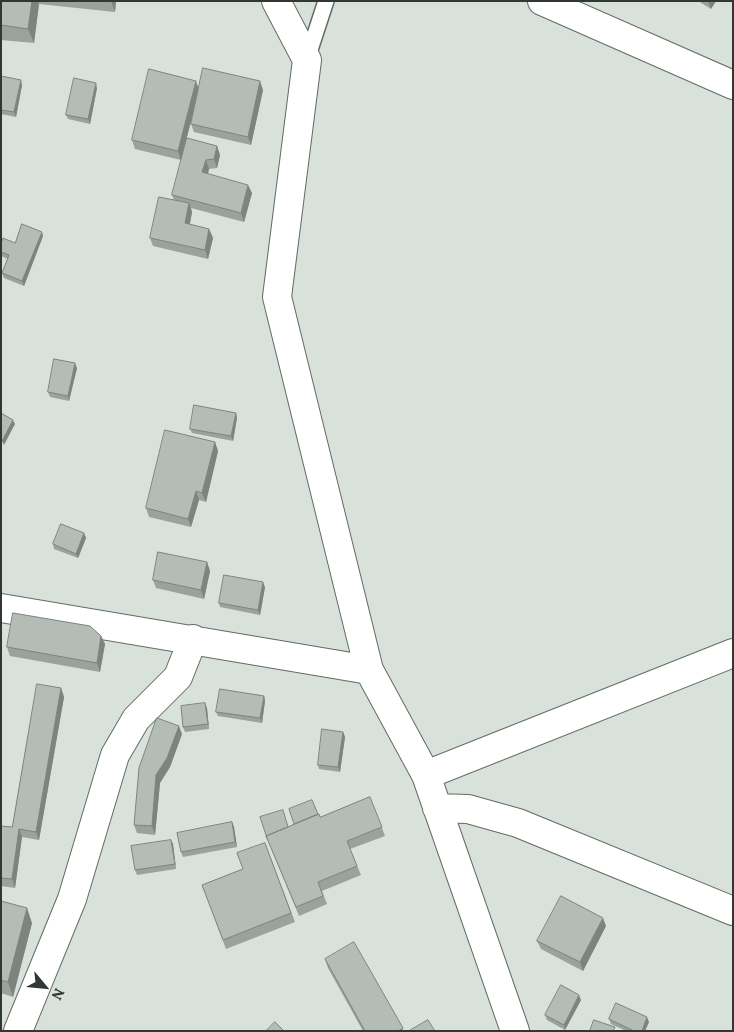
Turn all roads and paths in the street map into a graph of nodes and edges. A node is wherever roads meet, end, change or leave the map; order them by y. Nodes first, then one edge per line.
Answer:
1 (276, 1) edge
2 (326, 1) edge
3 (542, 1) edge
4 (307, 60) junction
5 (733, 85) edge
6 (1, 608) edge
7 (193, 640) junction
8 (733, 653) edge
9 (369, 670) junction
10 (426, 775) junction
11 (437, 808) junction
12 (733, 911) edge
13 (18, 1031) edge
14 (515, 1031) edge

1 - 4 street
2 - 4 lane
3 - 5 street
4 - 9 street
6 - 7 street
7 - 9 street
7 - 13 street
8 - 10 street
9 - 10 street
10 - 11 street
11 - 12 street
11 - 14 street

